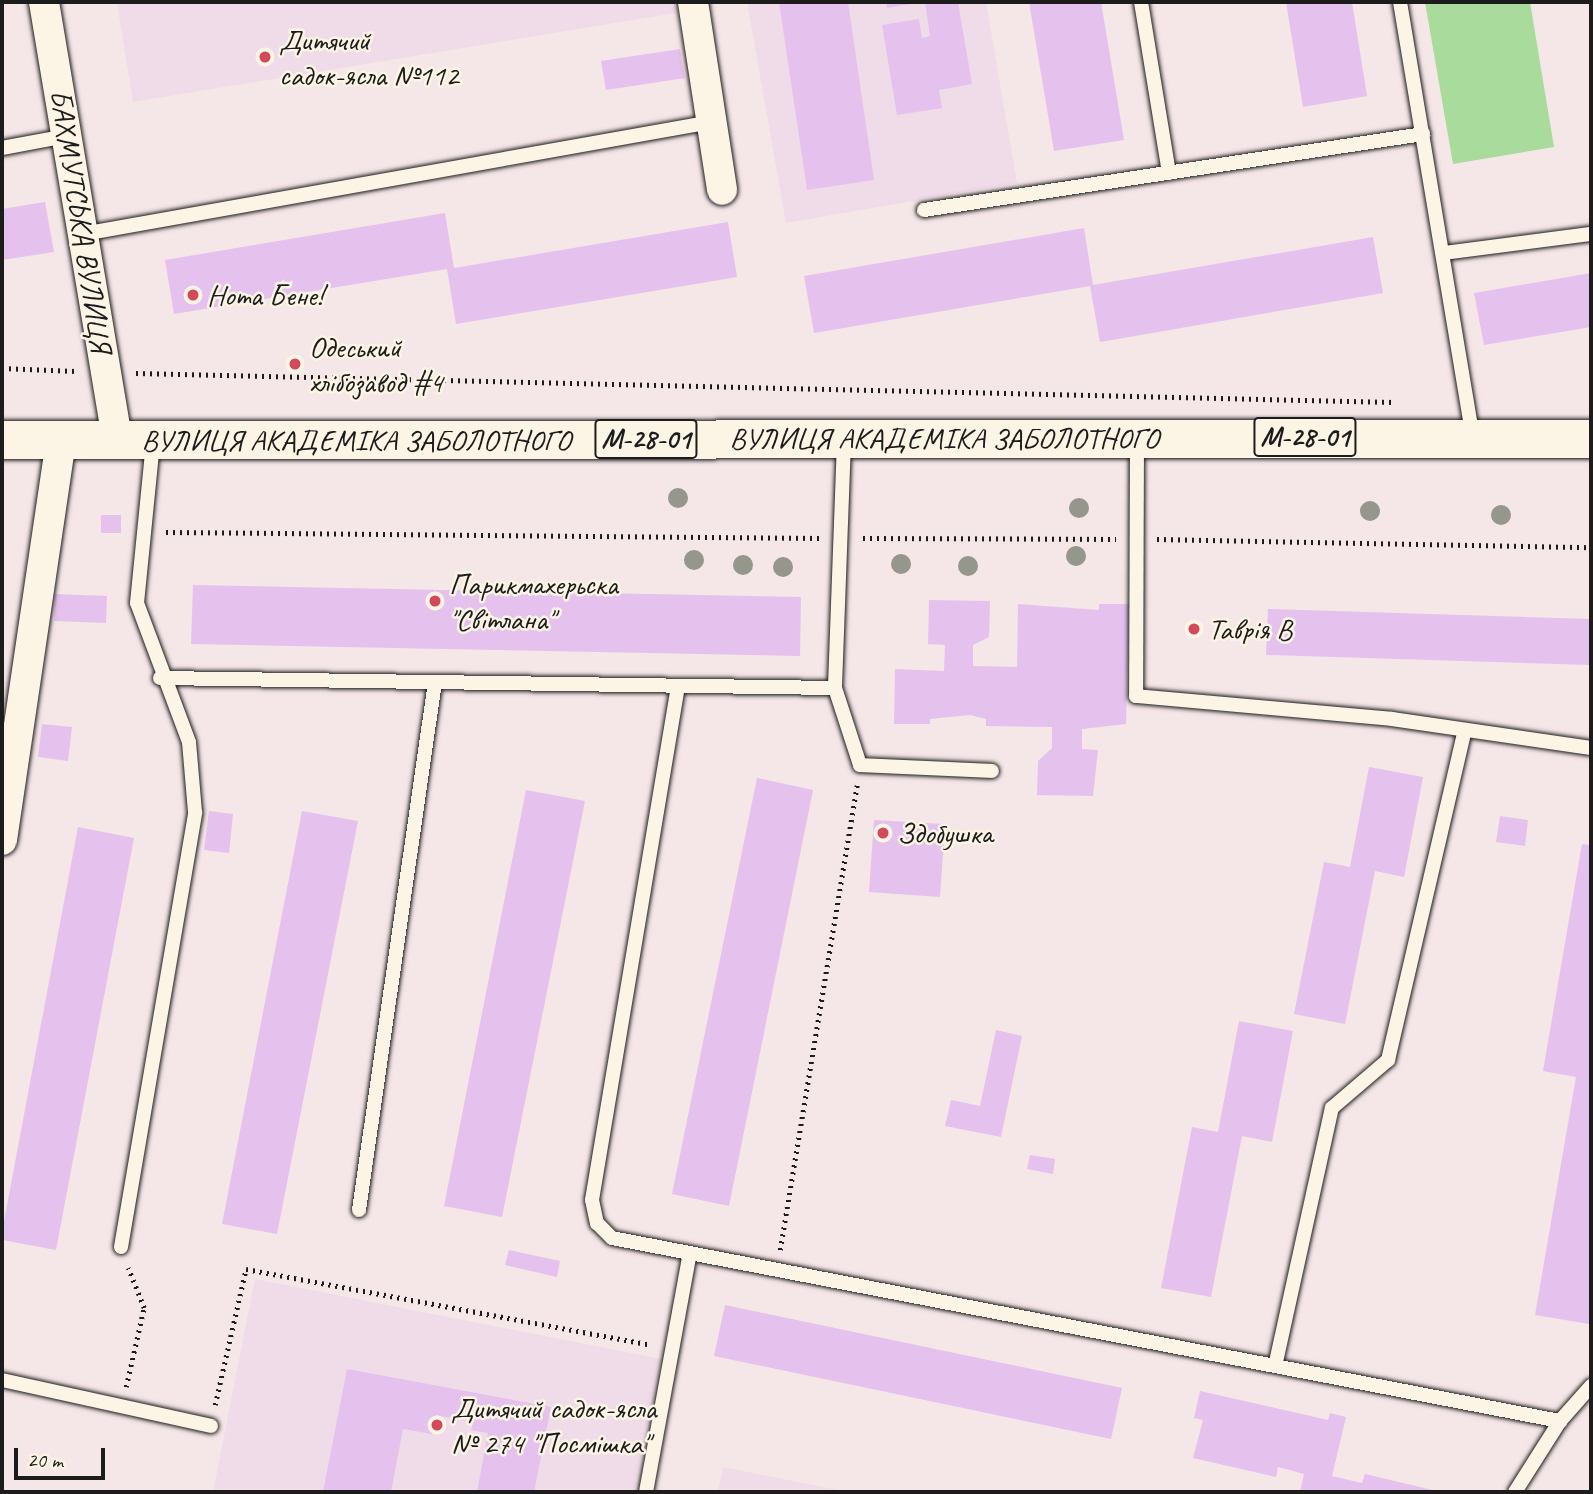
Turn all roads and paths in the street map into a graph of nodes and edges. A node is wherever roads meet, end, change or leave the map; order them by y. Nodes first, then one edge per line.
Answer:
1 (44, 2) edge
2 (693, 2) edge
3 (1141, 2) edge
4 (1400, 2) edge
5 (712, 122) junction
6 (1423, 134) junction
7 (67, 136) junction
8 (2, 148) edge
9 (1169, 173) junction
10 (722, 190) dead end
11 (924, 210) dead end
12 (83, 234) junction
13 (1591, 234) edge
14 (1444, 253) junction
15 (2, 368) edge
16 (106, 372) junction
17 (1411, 402) dead end
18 (1474, 437) junction
19 (1137, 438) junction
20 (845, 439) junction
21 (1591, 439) edge
22 (2, 440) edge
23 (61, 440) junction
24 (135, 440) junction
25 (144, 532) junction
26 (841, 538) junction
27 (1137, 539) junction
28 (1591, 547) edge
29 (160, 678) junction
30 (435, 682) junction
31 (678, 686) junction
32 (835, 688) junction
33 (1464, 733) junction
34 (1591, 748) edge
35 (860, 765) junction
36 (992, 771) dead end
37 (2, 839) edge
38 (359, 1210) dead end
39 (121, 1247) joint
40 (689, 1257) junction
41 (777, 1268) junction
42 (672, 1349) junction
43 (1276, 1362) junction
44 (2, 1380) edge
45 (1591, 1386) edge
46 (122, 1406) junction
47 (1560, 1421) junction
48 (211, 1426) joint
49 (646, 1492) edge
50 (1515, 1492) edge

1 - 7 street, БАХМУТСЬКА ВУЛИЦЯ
2 - 5 street
3 - 9 lane
4 - 6 lane
5 - 10 street
5 - 12 lane
6 - 9 lane
6 - 14 lane
7 - 8 lane
7 - 12 street, БАХМУТСЬКА ВУЛИЦЯ
9 - 11 lane
12 - 16 street, БАХМУТСЬКА ВУЛИЦЯ
13 - 14 lane
14 - 18 lane
15 - 16 path
16 - 17 path
16 - 24 street, БАХМУТСЬКА ВУЛИЦЯ
18 - 19 highway, ВУЛИЦЯ АКАДЕМІКА ЗАБОЛОТНОГО / М-28-01
18 - 21 highway, ВУЛИЦЯ АКАДЕМІКА ЗАБОЛОТНОГО / М-28-01
19 - 20 highway, ВУЛИЦЯ АКАДЕМІКА ЗАБОЛОТНОГО / М-28-01
19 - 27 lane
20 - 24 highway, ВУЛИЦЯ АКАДЕМІКА ЗАБОЛОТНОГО / М-28-01
20 - 26 lane
22 - 23 highway, ВУЛИЦЯ АКАДЕМІКА ЗАБОЛОТНОГО / М-28-01
23 - 24 highway, ВУЛИЦЯ АКАДЕМІКА ЗАБОЛОТНОГО / М-28-01
23 - 37 street
24 - 25 lane
25 - 26 path
25 - 29 lane
26 - 27 path
26 - 32 lane
27 - 28 path
27 - 33 lane
29 - 30 lane
29 - 39 lane
30 - 31 lane
30 - 38 lane
31 - 32 lane
31 - 40 lane
32 - 35 lane
33 - 34 lane
33 - 43 lane
35 - 36 lane
35 - 41 path
39 - 46 path
40 - 41 lane
40 - 42 lane
41 - 43 lane
42 - 48 path
42 - 49 lane
43 - 47 lane
44 - 46 lane
45 - 47 lane
46 - 48 lane
47 - 50 lane

